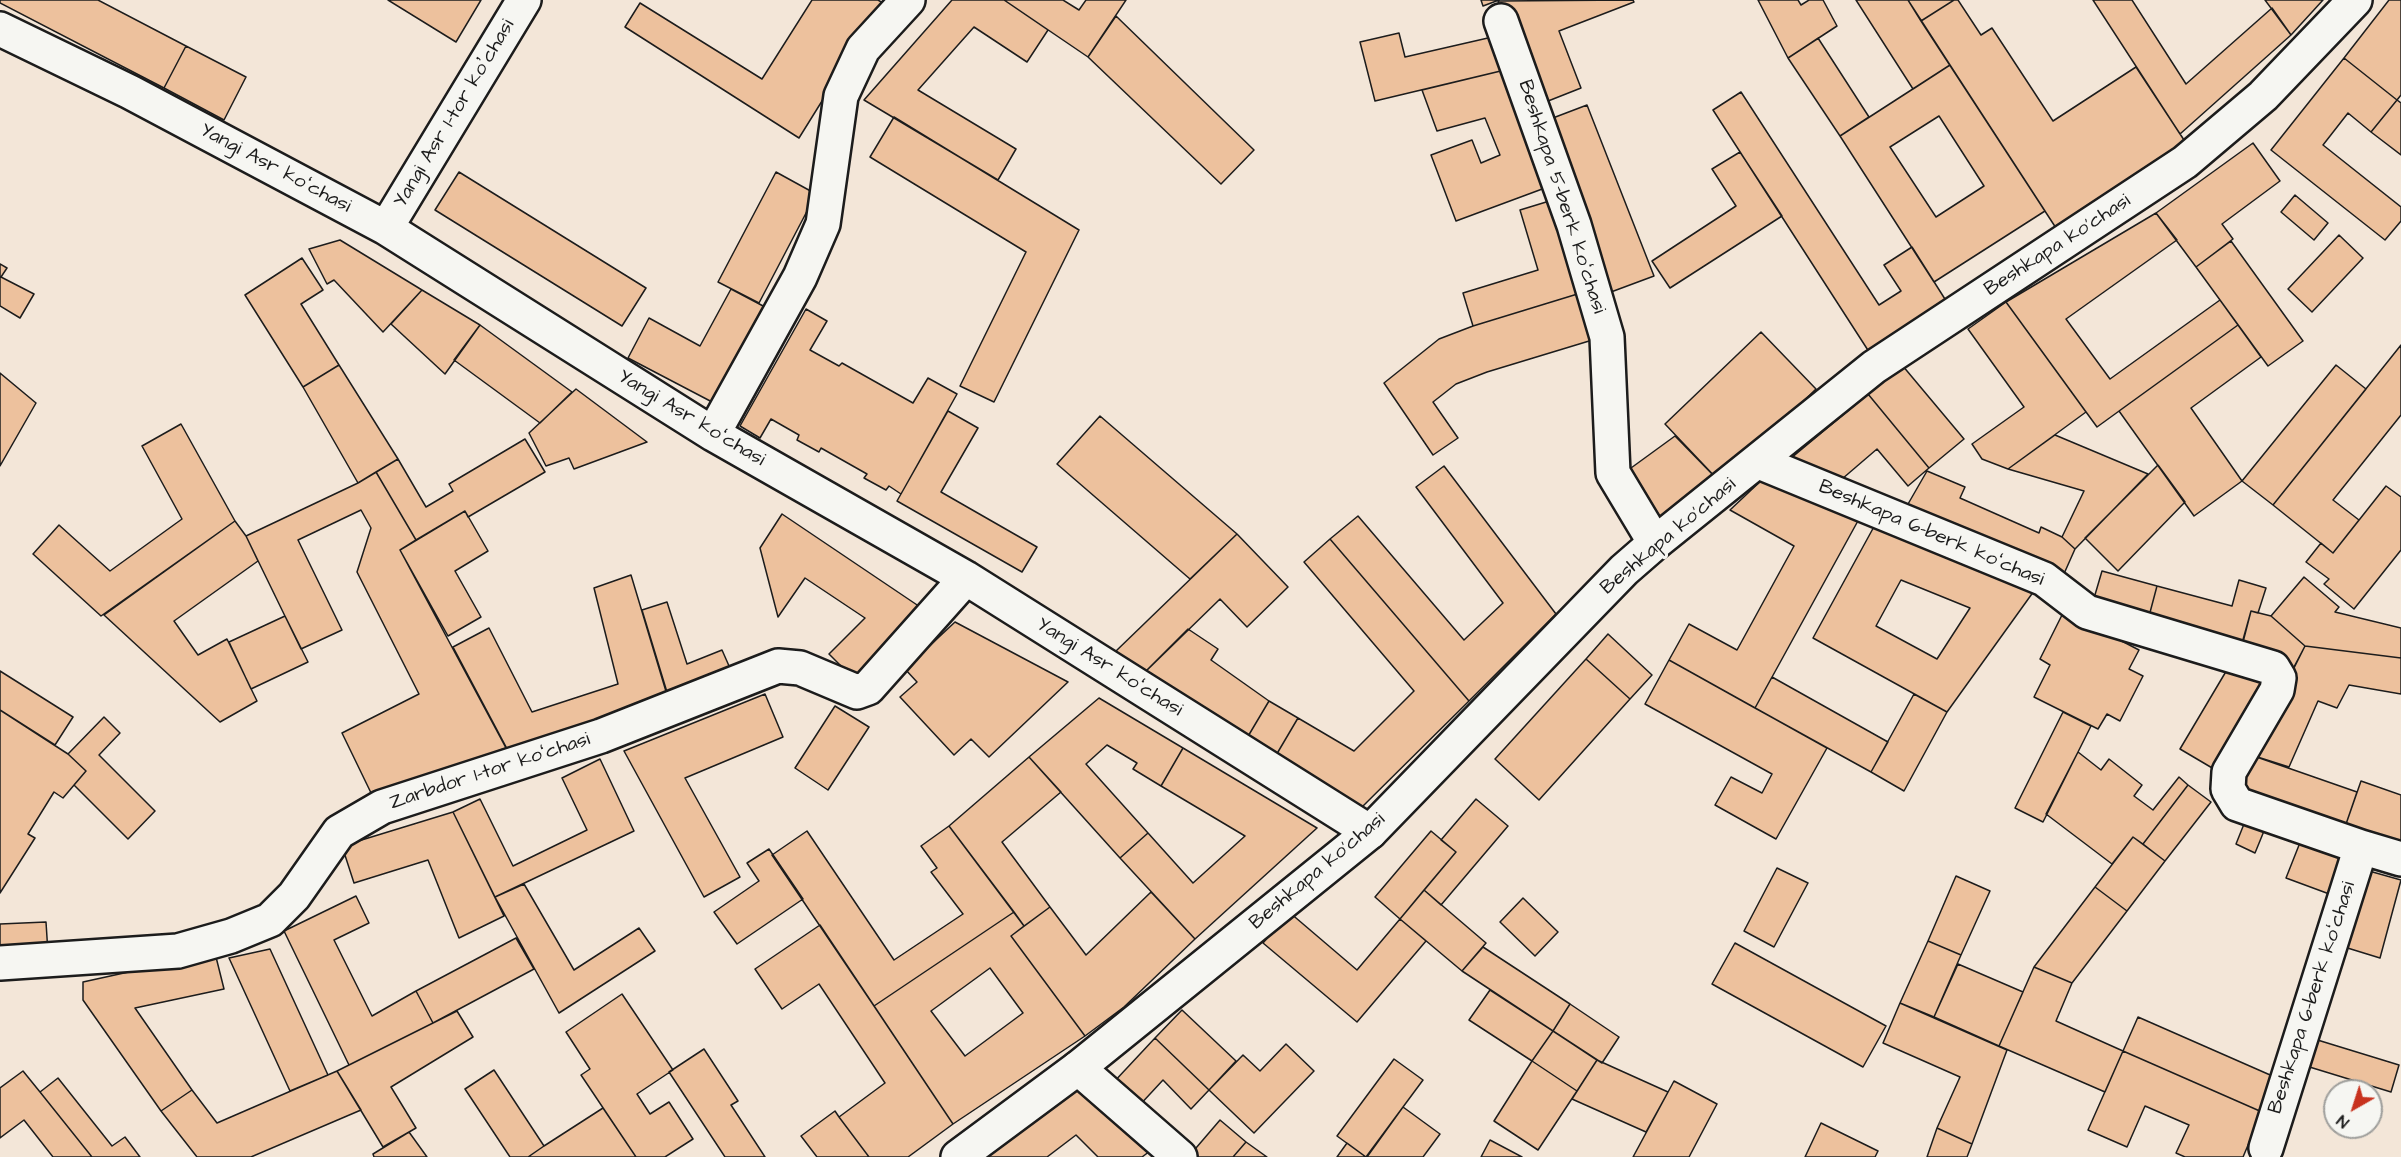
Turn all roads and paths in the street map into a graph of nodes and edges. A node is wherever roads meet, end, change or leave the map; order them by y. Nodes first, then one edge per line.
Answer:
1 (524, 0) edge
2 (908, 0) edge
3 (2355, 0) edge
4 (1501, 21) dead end
5 (0, 29) edge
6 (386, 228) junction
7 (713, 434) junction
8 (1759, 462) junction
9 (1655, 543) junction
10 (966, 578) junction
11 (1370, 832) junction
12 (2361, 848) junction
13 (2401, 859) edge
14 (0, 963) edge
15 (1078, 1068) junction
16 (2266, 1148) dead end
17 (958, 1157) edge
18 (1180, 1157) edge

1 - 6 street, Yangi Asr 1-tor koʼchasi
2 - 7 street
3 - 8 street, Beshkapa ko'chasi
4 - 9 street, Beshkapa 5-berk koʻchasi
5 - 6 street, Yangi Asr koʻchasi
6 - 7 street, Yangi Asr koʻchasi
7 - 10 street, Yangi Asr koʻchasi
8 - 9 street, Beshkapa ko'chasi
8 - 12 street, Beshkapa 6-berk koʻchasi
9 - 11 street, Beshkapa ko'chasi
10 - 11 street, Yangi Asr koʻchasi
10 - 14 street, Zarbdor 1-tor koʻchasi
11 - 15 street, Beshkapa ko'chasi
12 - 13 street, Beshkapa 6-berk koʻchasi
12 - 16 street, Beshkapa 6-berk koʻchasi
15 - 17 street, Beshkapa ko'chasi
15 - 18 street

